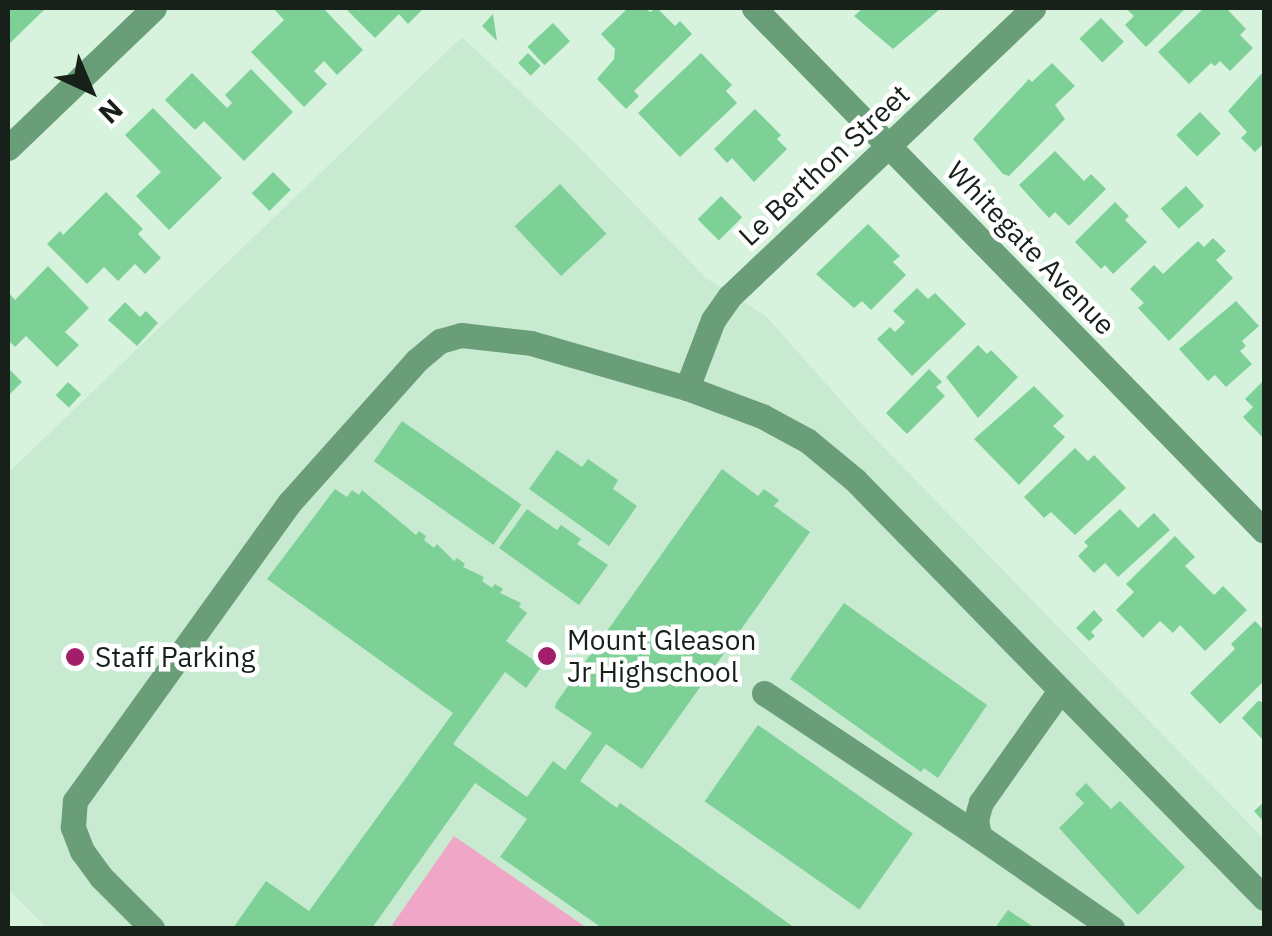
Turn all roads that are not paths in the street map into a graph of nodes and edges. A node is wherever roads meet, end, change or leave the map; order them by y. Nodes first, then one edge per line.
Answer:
1 (154, 8) edge
2 (754, 8) edge
3 (1034, 8) edge
4 (888, 145) junction
5 (8, 148) edge
6 (687, 388) junction
7 (1264, 531) edge
8 (764, 692) dead end
9 (1059, 692) junction
10 (980, 836) junction
11 (1264, 898) edge
12 (152, 928) edge
13 (1112, 928) edge

1 - 5 street
2 - 4 street, Whitegate Avenue
3 - 4 street, Le Berthon Street
4 - 6 street, Le Berthon Street
4 - 7 street, Whitegate Avenue
6 - 9 street
6 - 12 street
8 - 10 street
9 - 10 street
9 - 11 street
10 - 13 street

